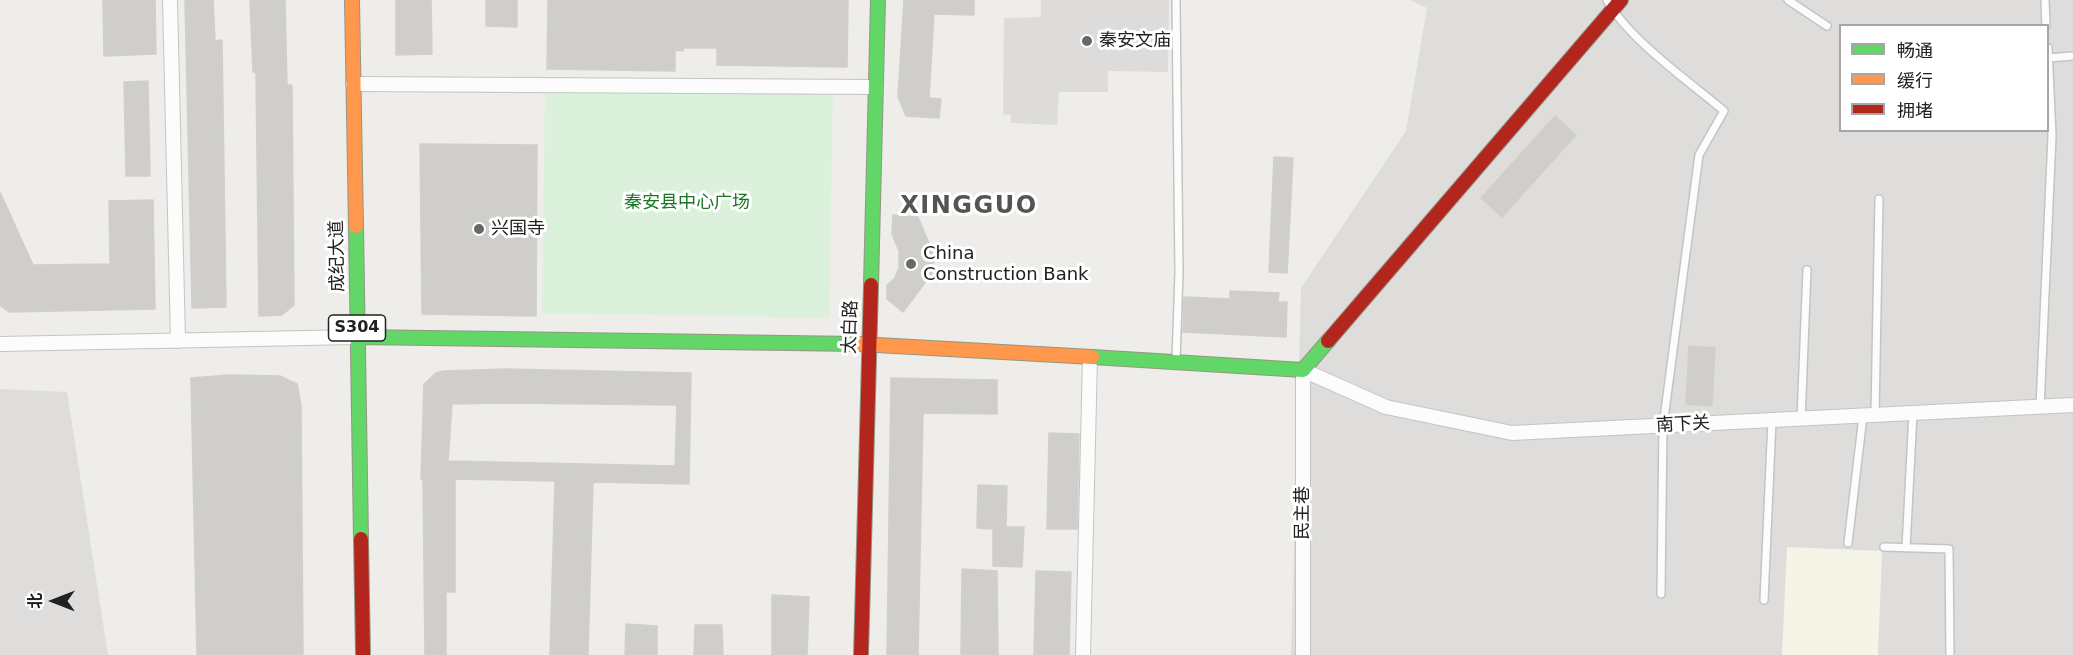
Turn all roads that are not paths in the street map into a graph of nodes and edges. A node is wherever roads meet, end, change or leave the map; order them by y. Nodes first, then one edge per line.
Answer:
1 (170, 0) edge
2 (352, 0) edge
3 (878, 0) edge
4 (1788, 0) edge
5 (2045, 0) edge
6 (1176, 1) edge
7 (1613, 3) edge
8 (2046, 24) edge
9 (1827, 26) dead end
10 (2073, 56) edge
11 (2049, 58) edge
12 (2049, 78) edge
13 (353, 84) junction
14 (876, 87) junction
15 (1879, 199) dead end
16 (1807, 270) dead end
17 (357, 337) junction
18 (178, 340) junction
19 (0, 344) edge
20 (869, 344) junction
21 (1090, 357) junction
22 (1176, 362) junction
23 (1303, 370) junction
24 (2073, 405) edge
25 (2040, 407) junction
26 (1913, 413) junction
27 (1869, 415) junction
28 (1801, 419) junction
29 (1772, 420) junction
30 (1663, 426) junction
31 (1848, 543) dead end
32 (1884, 547) dead end
33 (1906, 548) junction
34 (1661, 594) dead end
35 (1764, 600) dead end
36 (363, 655) edge
37 (861, 655) edge
38 (1083, 655) edge
39 (1303, 655) edge
40 (1950, 655) edge

1 - 18 street
2 - 13 main road, 成纪大道 / S304
3 - 14 main road, 太白路
4 - 9 lane
5 - 8 lane
6 - 22 lane
7 - 23 main road
7 - 30 lane
10 - 11 lane
12 - 25 lane
13 - 14 street
13 - 17 main road, 成纪大道 / S304
14 - 20 main road, 太白路
15 - 27 lane
16 - 28 lane
17 - 18 street
17 - 20 main road
17 - 36 main road, 成纪大道 / S304
18 - 19 street
20 - 21 main road
20 - 37 main road, 太白路
21 - 22 main road
21 - 38 street
22 - 23 main road
23 - 30 street, 南下关
23 - 39 street, 民主巷
24 - 25 street, 南下关
25 - 26 street, 南下关
26 - 27 street, 南下关
26 - 33 lane
27 - 28 street, 南下关
27 - 31 lane
28 - 29 street, 南下关
29 - 30 street, 南下关
29 - 35 lane
30 - 34 lane
32 - 33 lane
33 - 40 lane

